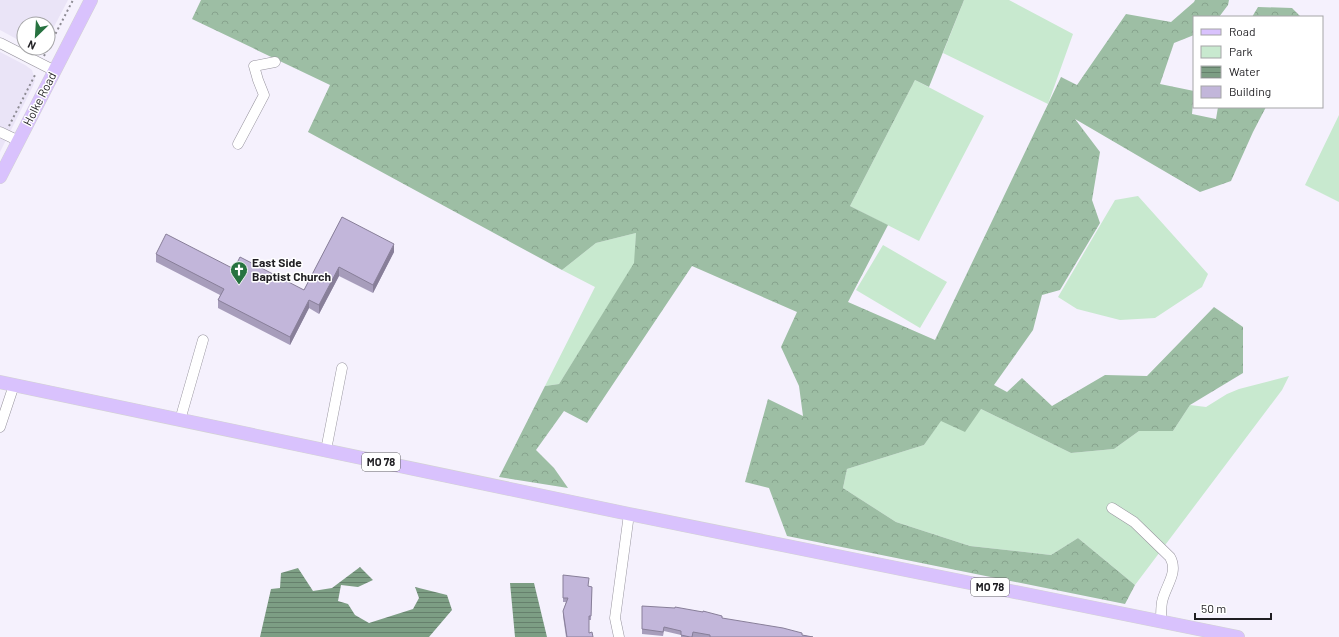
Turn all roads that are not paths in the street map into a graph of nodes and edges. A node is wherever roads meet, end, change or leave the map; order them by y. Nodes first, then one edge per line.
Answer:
1 (91, 0) edge
2 (0, 43) edge
3 (275, 62) dead end
4 (55, 71) junction
5 (2, 133) edge
6 (19, 141) junction
7 (238, 144) dead end
8 (0, 177) edge
9 (203, 340) dead end
10 (342, 368) dead end
11 (0, 382) edge
12 (14, 385) junction
13 (180, 420) junction
14 (0, 427) edge
15 (326, 450) junction
16 (1112, 508) dead end
17 (629, 514) junction
18 (1161, 622) junction
19 (618, 637) edge
20 (1238, 637) edge

1 - 4 main road, Holke Road
2 - 4 street
3 - 7 street
4 - 6 main road, Holke Road
5 - 6 street
6 - 8 main road, Holke Road
9 - 13 street
10 - 15 street
11 - 12 main road, MO 78
12 - 13 main road, MO 78
12 - 14 street
13 - 15 main road, MO 78
15 - 17 main road, MO 78
16 - 18 street
17 - 18 main road, MO 78
17 - 19 street
18 - 20 main road, MO 78

